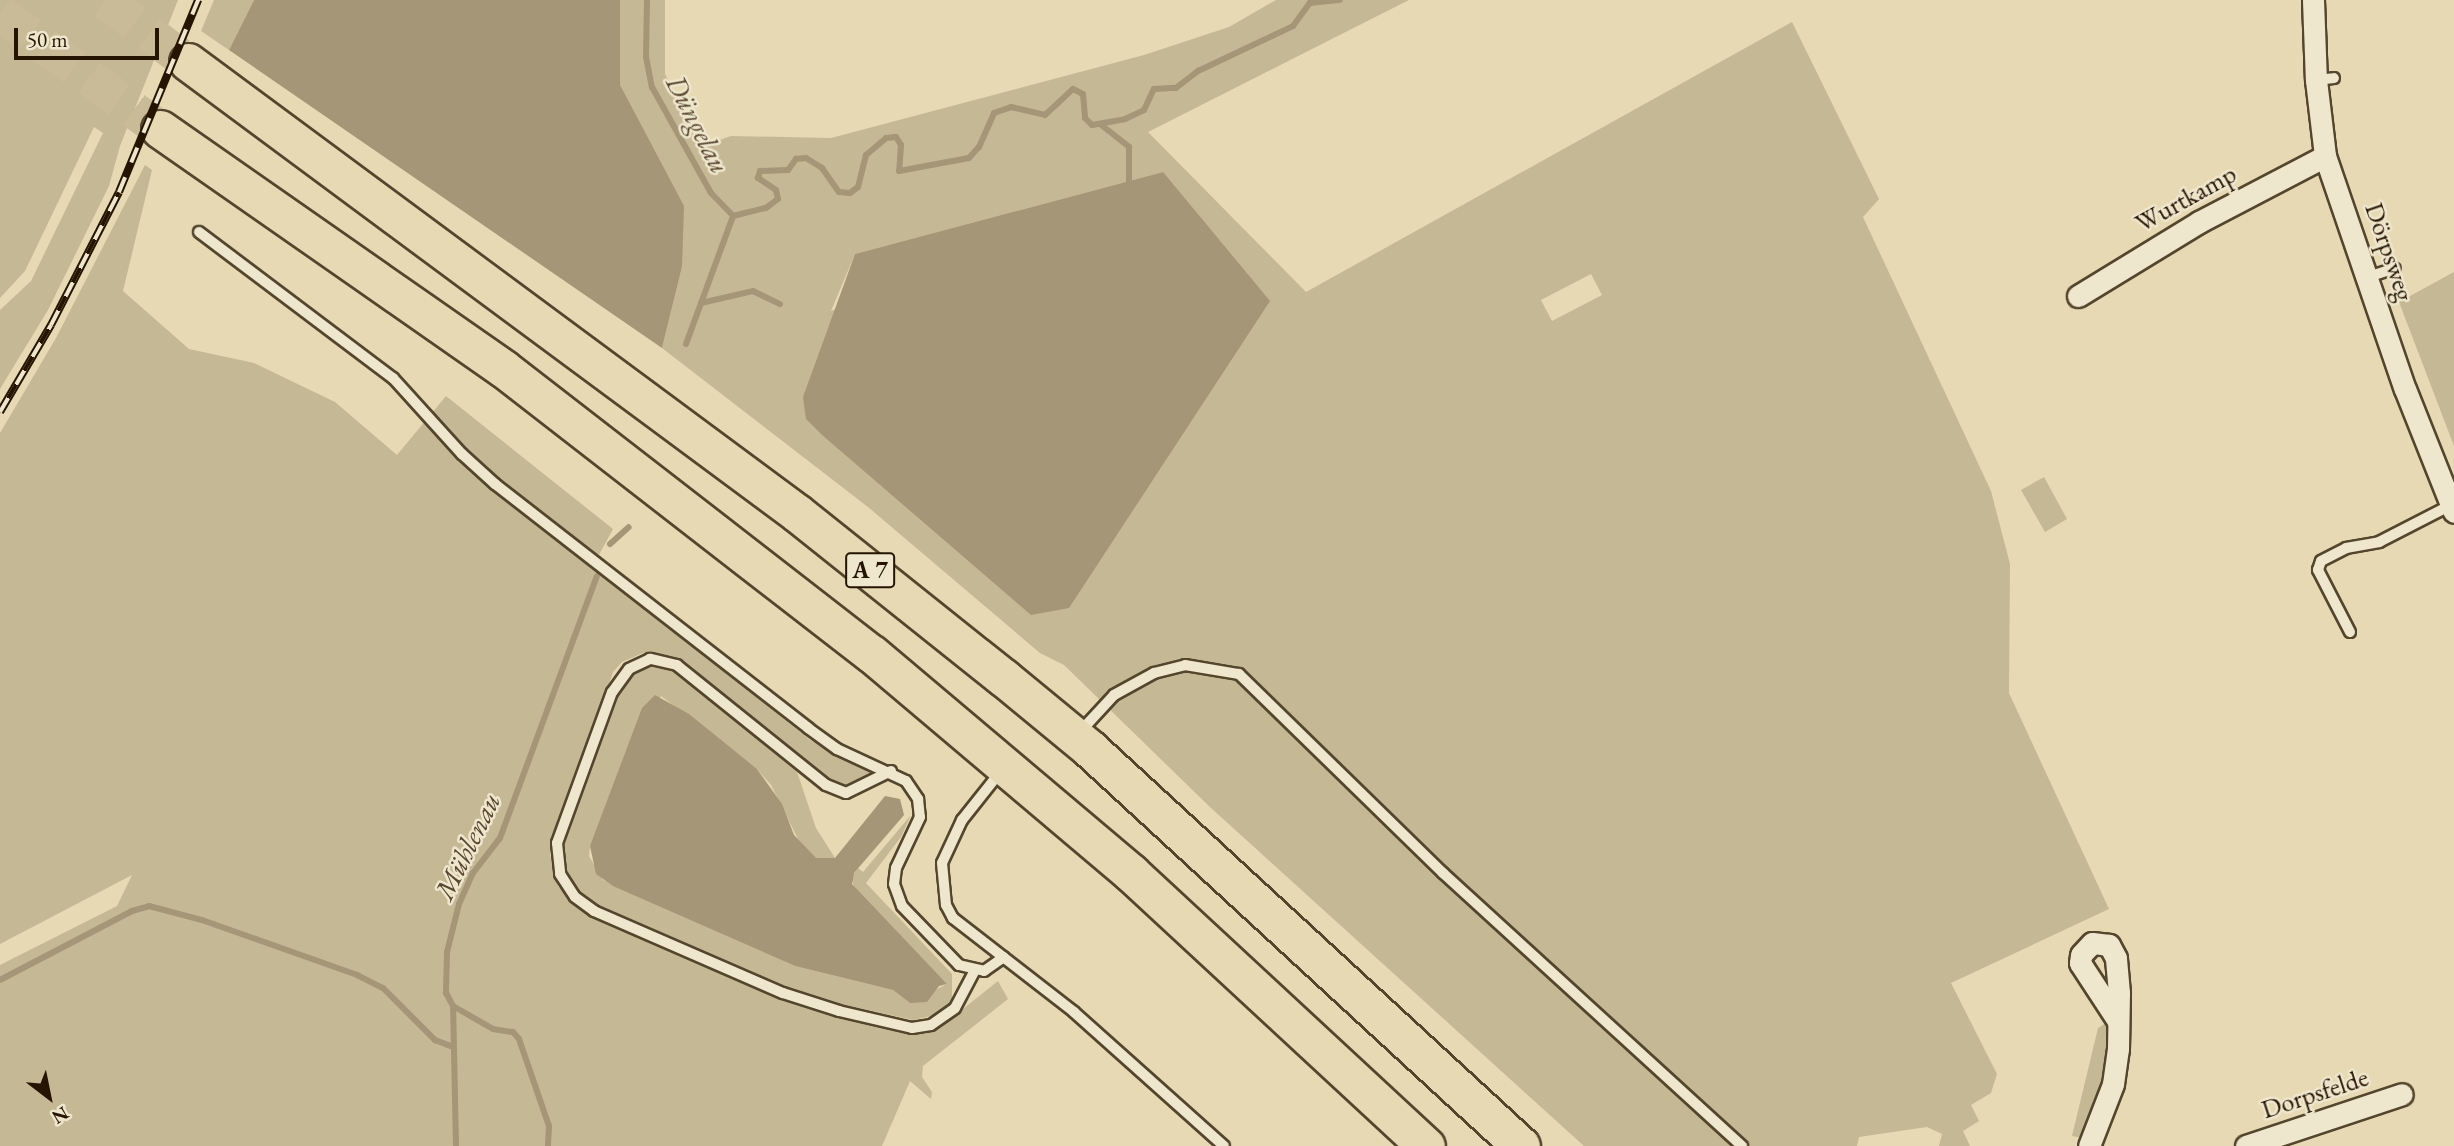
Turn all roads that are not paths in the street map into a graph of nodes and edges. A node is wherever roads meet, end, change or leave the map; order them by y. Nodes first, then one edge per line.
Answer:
1 (2313, 0) edge
2 (188, 62) tunnel mouth
3 (160, 129) tunnel mouth
4 (2325, 156) junction
5 (199, 232) dead end
6 (2395, 268) dead end
7 (2368, 277) junction
8 (2077, 296) dead end
9 (2452, 509) edge
10 (2350, 632) dead end
11 (1076, 737) junction
12 (1006, 765) junction
13 (891, 771) junction
14 (1004, 957) junction
15 (974, 972) junction
16 (2118, 1021) dead end
17 (2402, 1094) dead end
18 (1224, 1146) edge
19 (1426, 1146) edge
20 (1521, 1146) edge
21 (1742, 1146) edge
22 (2089, 1146) edge
23 (2246, 1146) edge

1 - 4 street, Dörpsweg
2 - 11 highway, A 7
3 - 12 highway, A 7
4 - 7 street, Dörpsweg
4 - 8 street, Wurtkamp
5 - 13 lane
6 - 7 lane
7 - 9 street, Dörpsweg
9 - 10 lane
11 - 20 highway, A 7
11 - 21 lane
12 - 14 lane
12 - 19 highway, A 7
13 - 15 lane
13 - 15 lane
14 - 15 lane
14 - 18 lane
16 - 22 street
17 - 23 street, Dorpsfelde

